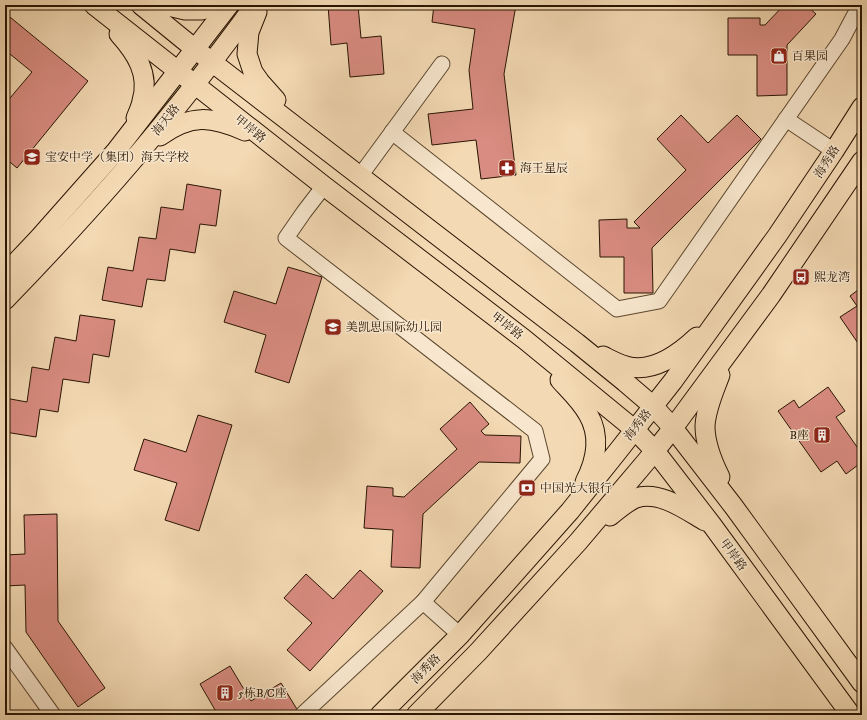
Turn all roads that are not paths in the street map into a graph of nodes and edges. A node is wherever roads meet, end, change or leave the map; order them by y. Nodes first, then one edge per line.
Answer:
1 (140, 5) edge
2 (164, 5) edge
3 (218, 5) edge
4 (229, 5) edge
5 (255, 5) edge
6 (261, 5) edge
7 (860, 5) edge
8 (96, 6) edge
9 (195, 49) junction
10 (212, 62) junction
11 (442, 64) dead end
12 (178, 71) junction
13 (195, 85) junction
14 (862, 107) edge
15 (786, 119) junction
16 (392, 132) junction
17 (263, 139) junction
18 (317, 143) junction
19 (147, 144) junction
20 (116, 151) junction
21 (834, 152) junction
22 (862, 161) edge
23 (360, 176) junction
24 (324, 186) junction
25 (5, 274) edge
26 (5, 300) edge
27 (723, 312) junction
28 (524, 339) junction
29 (577, 343) junction
30 (729, 352) junction
31 (653, 406) junction
32 (674, 428) junction
33 (635, 430) junction
34 (655, 451) junction
35 (734, 507) junction
36 (570, 511) junction
37 (712, 525) junction
38 (578, 542) junction
39 (423, 602) junction
40 (460, 635) junction
41 (5, 648) edge
42 (862, 683) edge
43 (53, 715) edge
44 (302, 715) edge
45 (380, 715) edge
46 (416, 715) edge
47 (851, 715) edge

1 - 9 main road
2 - 3 main road
4 - 9 main road, 海天路
5 - 10 main road, 海天路
6 - 18 main road
7 - 15 street
8 - 12 main road, 甲岸路
8 - 20 main road
9 - 10 main road
9 - 12 main road, 海天路
10 - 13 main road, 海天路
10 - 18 main road
11 - 16 street
12 - 13 main road, 甲岸路
12 - 20 main road, 海天路
13 - 17 main road, 甲岸路
13 - 19 main road, 海天路
14 - 21 main road, 海秀路
15 - 16 street
15 - 21 street
16 - 23 street
17 - 19 main road
17 - 24 main road, 甲岸路
18 - 23 main road
19 - 26 main road, 海天路
20 - 25 main road, 海天路
21 - 27 main road, 海秀路
22 - 30 main road, 海秀路
23 - 29 main road
24 - 28 main road, 甲岸路
24 - 39 street
27 - 29 main road
27 - 31 main road, 海秀路
28 - 33 main road, 甲岸路
28 - 36 main road
29 - 31 main road
30 - 32 main road, 海秀路
30 - 35 main road
31 - 32 main road
31 - 33 main road, 海秀路
32 - 34 main road, 海秀路
32 - 35 main road
33 - 34 main road, 甲岸路
33 - 36 main road, 海秀路
34 - 37 main road, 甲岸路
34 - 38 main road, 海秀路
35 - 42 main road
36 - 40 main road, 海秀路
37 - 38 main road
37 - 47 main road, 甲岸路
38 - 46 main road, 海秀路
39 - 40 street
39 - 44 street
40 - 45 main road, 海秀路
41 - 43 street

